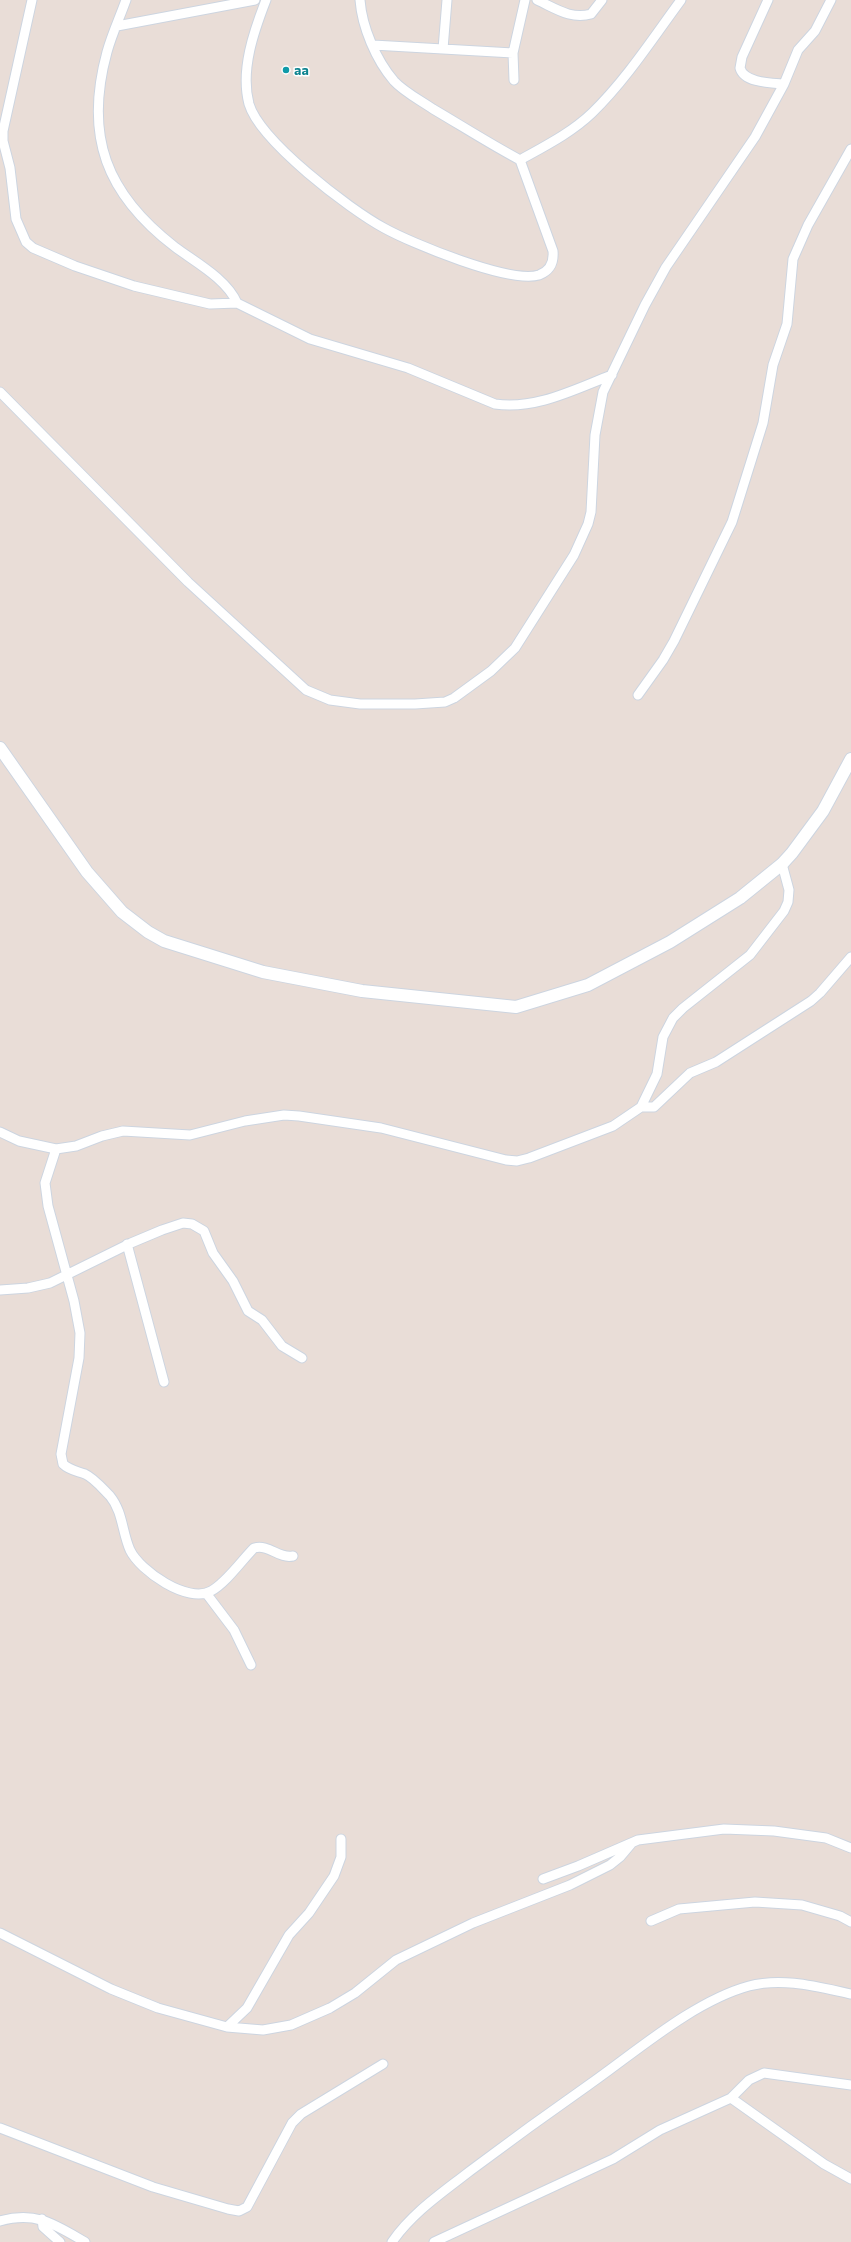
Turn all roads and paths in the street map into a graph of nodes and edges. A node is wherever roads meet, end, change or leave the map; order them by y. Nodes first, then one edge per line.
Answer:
1 (32, 0) edge
2 (126, 0) edge
3 (255, 0) edge
4 (266, 0) edge
5 (360, 0) edge
6 (447, 0) edge
7 (525, 0) edge
8 (537, 0) edge
9 (602, 0) edge
10 (681, 0) edge
11 (768, 0) edge
12 (832, 0) edge
13 (117, 26) junction
14 (373, 45) junction
15 (443, 49) junction
16 (513, 53) junction
17 (514, 80) dead end
18 (784, 84) junction
19 (851, 149) edge
20 (520, 160) junction
21 (237, 304) junction
22 (612, 375) junction
23 (0, 392) edge
24 (638, 695) dead end
25 (0, 748) edge
26 (851, 759) edge
27 (782, 864) junction
28 (851, 957) edge
29 (641, 1107) junction
30 (0, 1132) edge
31 (56, 1149) junction
32 (127, 1244) junction
33 (66, 1275) junction
34 (0, 1290) edge
35 (302, 1358) dead end
36 (164, 1382) dead end
37 (293, 1556) dead end
38 (206, 1593) junction
39 (251, 1665) dead end
40 (341, 1838) dead end
41 (631, 1844) junction
42 (851, 1848) edge
43 (543, 1879) dead end
44 (652, 1921) dead end
45 (851, 1922) edge
46 (0, 1932) edge
47 (851, 1994) edge
48 (227, 2027) junction
49 (383, 2064) dead end
50 (851, 2085) edge
51 (731, 2098) junction
52 (0, 2128) edge
53 (851, 2179) edge
54 (42, 2219) junction
55 (0, 2222) edge
56 (60, 2242) edge
57 (85, 2242) edge
58 (392, 2242) edge
59 (434, 2242) edge

1 - 21 street
2 - 13 street
3 - 13 street
4 - 20 street
5 - 14 street
6 - 15 street
7 - 16 street
8 - 9 street
10 - 20 street
11 - 18 street
12 - 18 street
13 - 21 street
14 - 15 street
14 - 20 street
15 - 16 street
16 - 17 street
18 - 22 street
19 - 24 street
21 - 22 street
22 - 23 street
25 - 27 main road
26 - 27 main road
27 - 29 street
28 - 29 street
29 - 31 street
30 - 31 street
31 - 33 street
32 - 33 street
32 - 35 street
32 - 36 street
33 - 34 street
33 - 38 street
37 - 38 street
38 - 39 street
40 - 48 street
41 - 42 street
41 - 43 street
41 - 48 street
44 - 45 street
46 - 48 street
47 - 58 street
49 - 52 street
50 - 51 street
51 - 53 street
51 - 59 street
54 - 55 street
54 - 56 street
54 - 57 street

